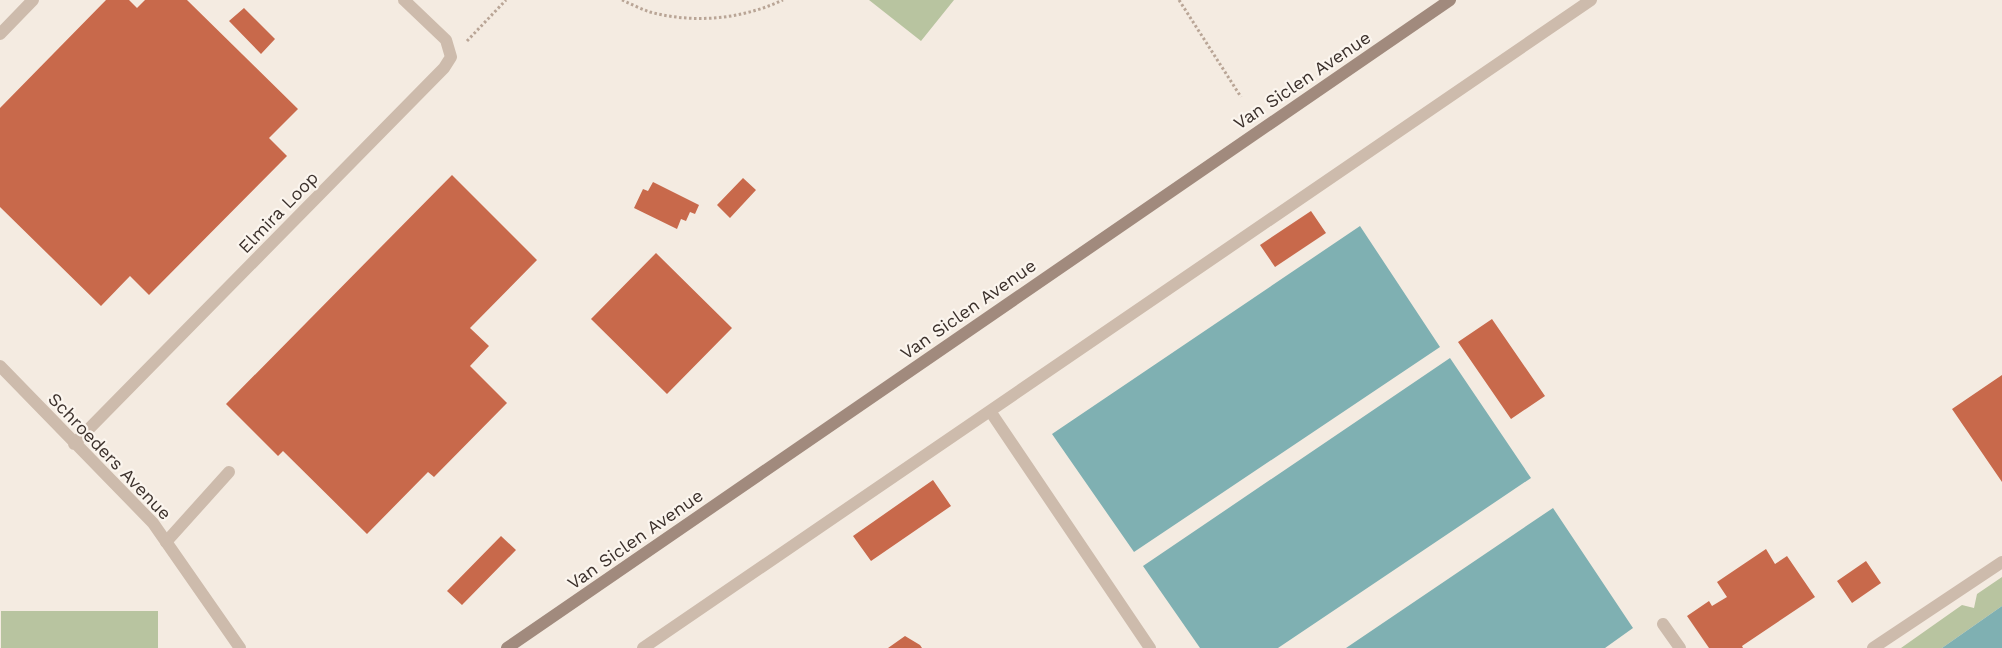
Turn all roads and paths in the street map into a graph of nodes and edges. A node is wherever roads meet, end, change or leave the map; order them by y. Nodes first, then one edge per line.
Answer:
1 (33, 0) edge
2 (404, 0) edge
3 (506, 0) edge
4 (622, 0) edge
5 (783, 0) edge
6 (1179, 0) edge
7 (1450, 0) edge
8 (1591, 0) edge
9 (0, 34) edge
10 (451, 57) junction
11 (1241, 96) dead end
12 (0, 366) edge
13 (990, 411) junction
14 (74, 444) junction
15 (229, 472) dead end
16 (166, 542) junction
17 (2002, 562) edge
18 (1663, 624) dead end
19 (240, 648) edge
20 (507, 648) edge
21 (644, 648) edge
22 (1150, 648) edge
23 (1680, 648) edge
24 (1873, 648) edge

1 - 9 street
2 - 10 street
3 - 10 path
4 - 5 path
6 - 11 path
7 - 20 street, Van Siclen Avenue
8 - 13 street
10 - 14 street, Elmira Loop
12 - 14 street, Schroeders Avenue
13 - 21 street
13 - 22 street
14 - 16 street, Schroeders Avenue
15 - 16 street
16 - 19 street, Schroeders Avenue
17 - 24 street
18 - 23 street

